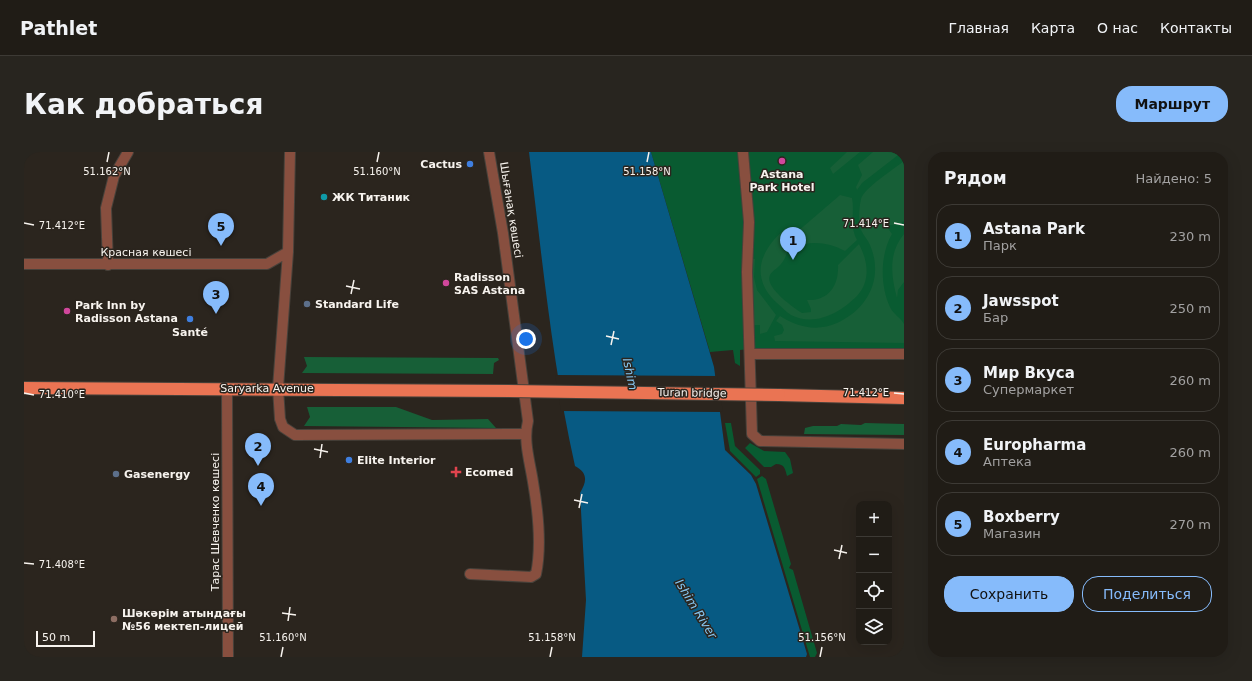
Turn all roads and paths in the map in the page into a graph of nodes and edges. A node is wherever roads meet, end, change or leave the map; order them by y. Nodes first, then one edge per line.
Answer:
1 (128, 152) edge
2 (290, 152) edge
3 (489, 152) edge
4 (742, 152) edge
5 (288, 252) junction
6 (24, 264) edge
7 (108, 265) junction
8 (751, 354) junction
9 (904, 354) edge
10 (24, 388) edge
11 (227, 388) junction
12 (278, 388) junction
13 (509, 391) joint
14 (904, 398) edge
15 (526, 434) junction
16 (904, 444) edge
17 (470, 574) dead end
18 (228, 657) edge

1 - 7 street
2 - 5 street
3 - 15 street, Шығанақ көшесі
4 - 8 street
5 - 7 street, Красная көшесі
5 - 12 street
6 - 7 street, Красная көшесі
8 - 9 street
8 - 16 street
10 - 11 main road, Saryarka Avenue
11 - 12 main road, Saryarka Avenue
11 - 18 street, Тарас Шевченко көшесі
12 - 13 main road, Saryarka Avenue
12 - 15 street
13 - 14 main road, Turan bridge, bridge
15 - 17 street, Шығанақ көшесі

